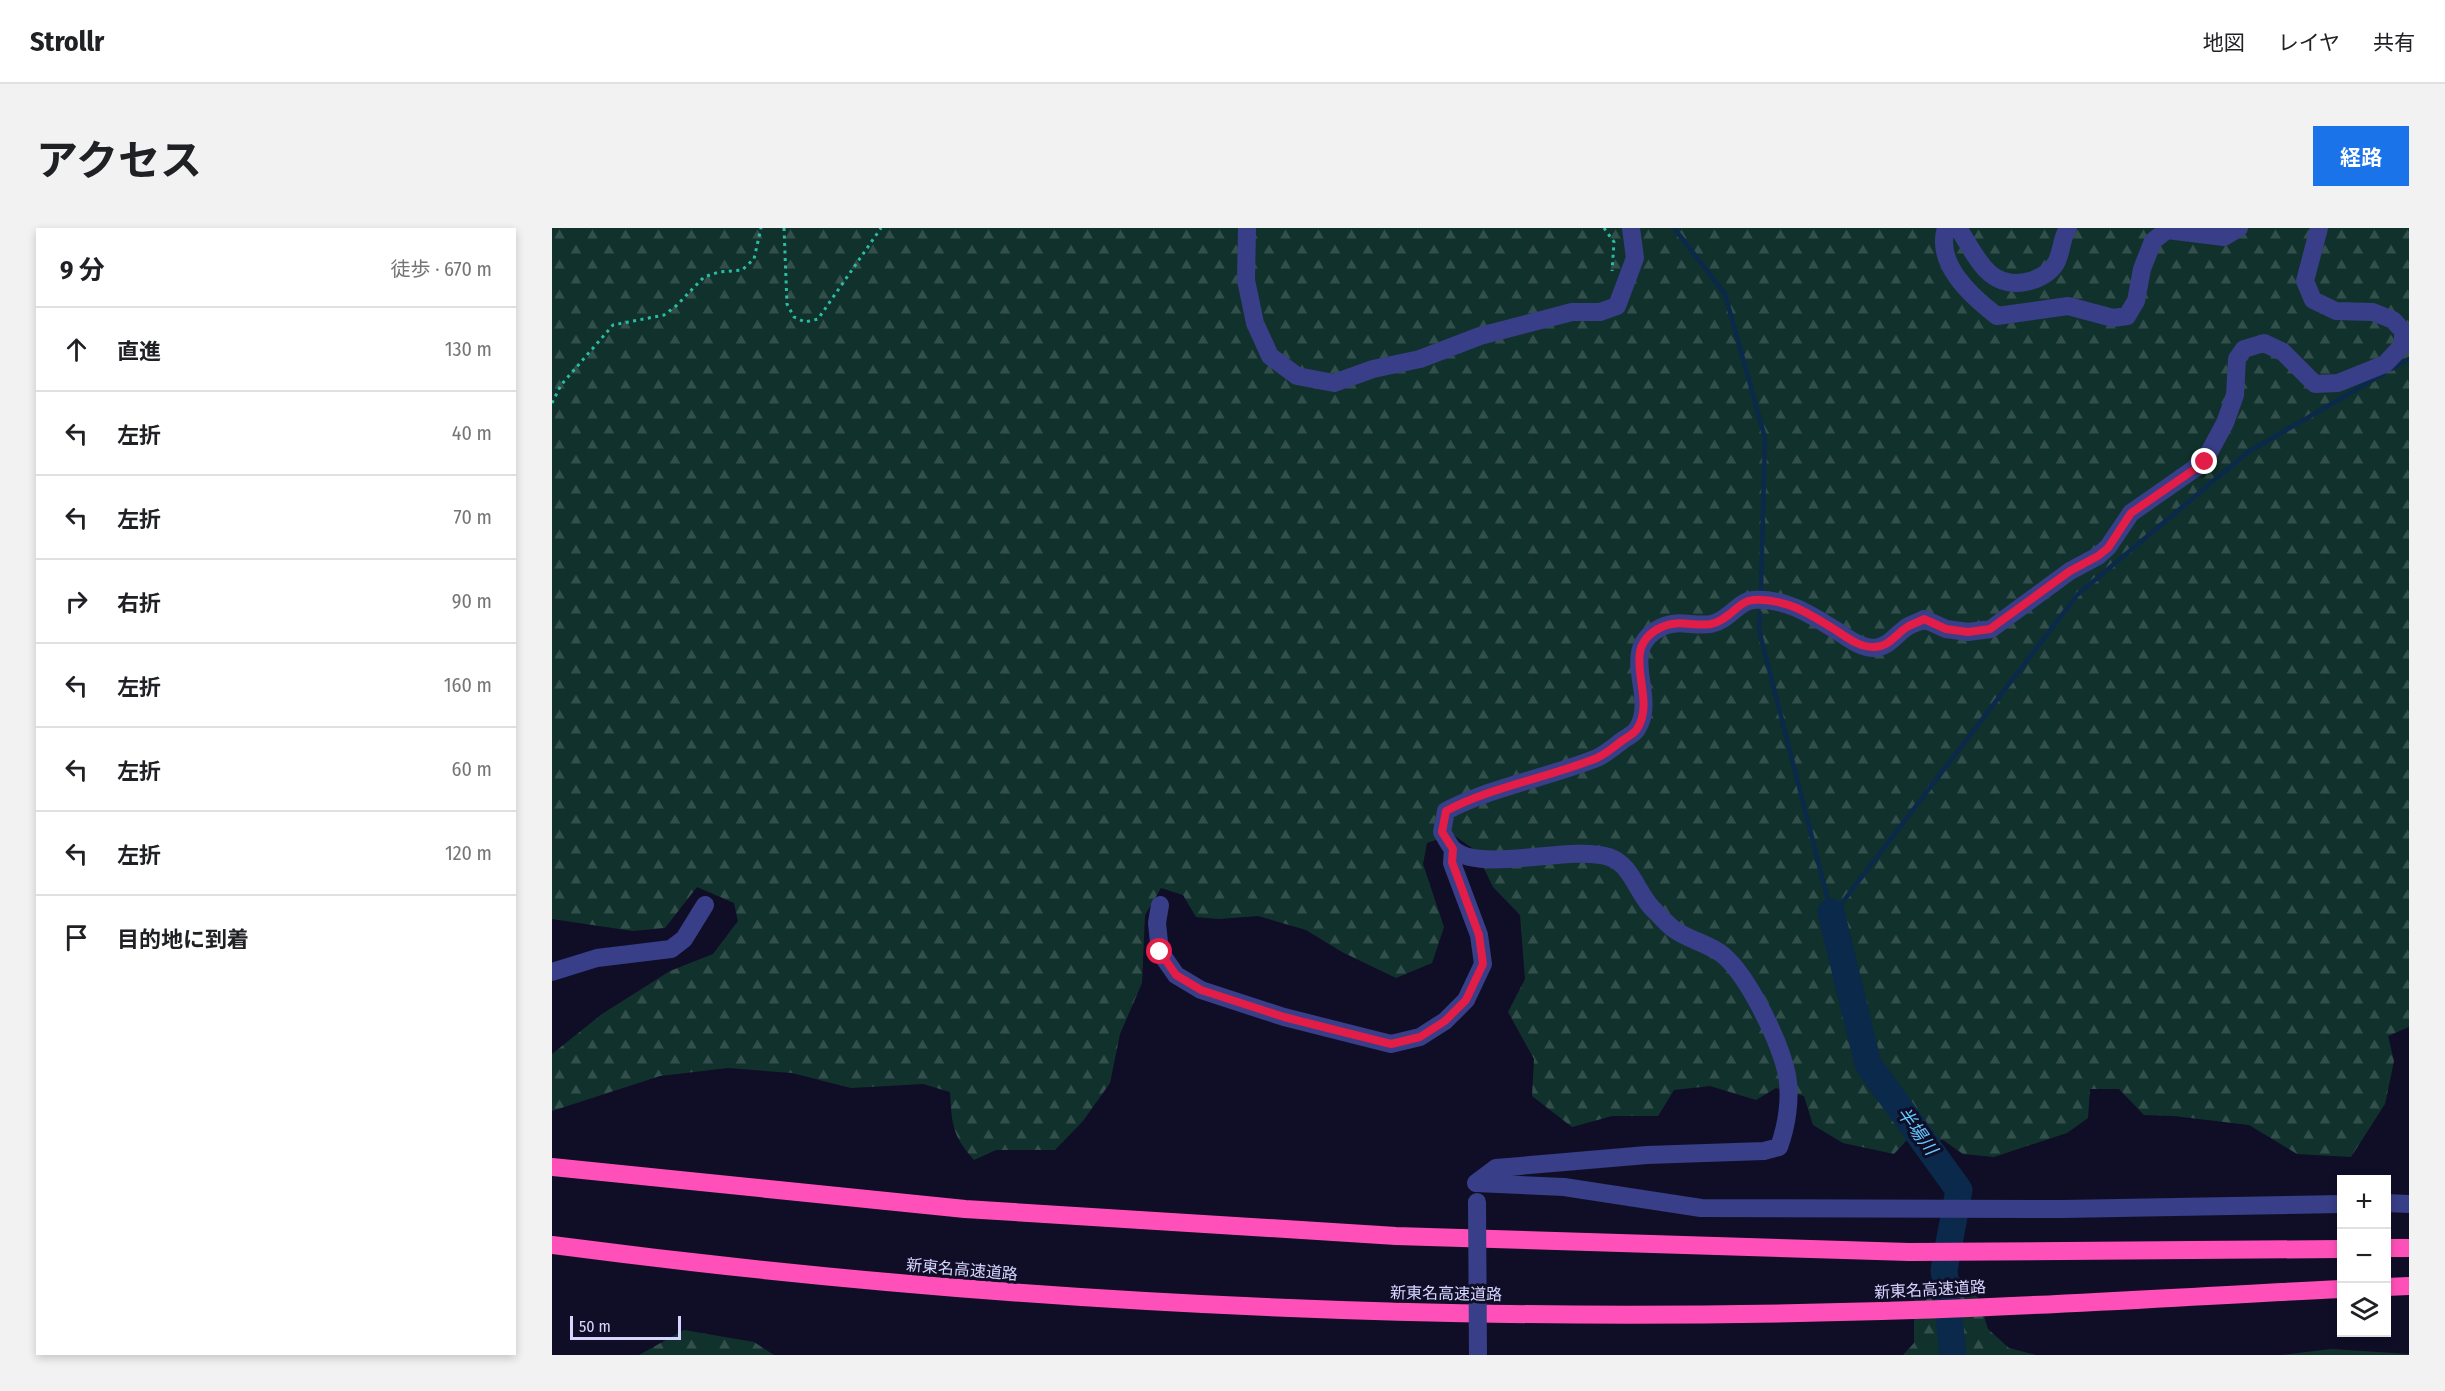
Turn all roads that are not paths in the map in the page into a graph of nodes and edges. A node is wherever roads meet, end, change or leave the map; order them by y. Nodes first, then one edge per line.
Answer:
1 (1247, 228) edge
2 (1631, 228) edge
3 (1946, 228) edge
4 (1958, 228) edge
5 (2068, 228) edge
6 (2239, 228) edge
7 (2319, 228) edge
8 (1453, 849) junction
9 (705, 905) dead end
10 (1160, 906) dead end
11 (552, 972) edge
12 (552, 1167) edge
13 (1476, 1183) junction
14 (2391, 1203) edge
15 (2337, 1204) edge
16 (2409, 1204) edge
17 (552, 1245) edge
18 (2391, 1248) edge
19 (2409, 1248) edge
20 (2337, 1249) edge
21 (2409, 1286) edge
22 (2391, 1287) edge
23 (2337, 1289) edge
24 (1478, 1355) edge

1 - 2 street
3 - 6 street
4 - 5 street
7 - 8 street
8 - 10 street
8 - 13 street
9 - 11 street
12 - 20 highway
13 - 15 street
13 - 24 street, bridge
14 - 16 street
17 - 23 highway, 新東名高速道路
18 - 19 highway
21 - 22 highway

